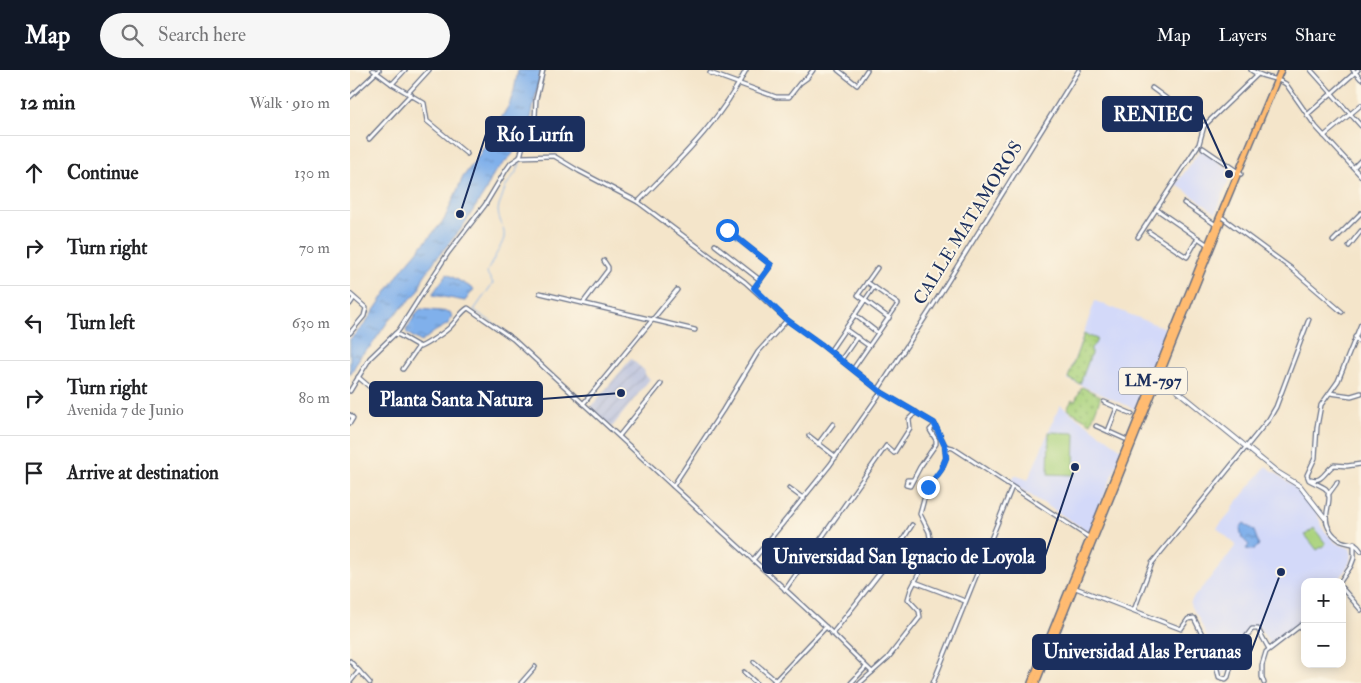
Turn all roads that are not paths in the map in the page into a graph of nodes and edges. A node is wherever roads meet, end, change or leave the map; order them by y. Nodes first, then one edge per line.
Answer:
1 (406, 70) edge
2 (429, 70) edge
3 (543, 70) edge
4 (746, 70) edge
5 (813, 70) edge
6 (838, 70) edge
7 (867, 70) edge
8 (1079, 70) edge
9 (1251, 70) edge
10 (1283, 70) edge
11 (1311, 70) edge
12 (376, 71) edge
13 (1355, 71) edge
14 (710, 73) dead end
15 (1257, 75) junction
16 (1361, 79) edge
17 (1278, 80) junction
18 (392, 84) junction
19 (739, 84) junction
20 (1152, 88) dead end
21 (1331, 93) junction
22 (410, 94) junction
23 (350, 97) edge
24 (1361, 105) edge
25 (1307, 114) junction
26 (1350, 114) junction
27 (1204, 126) junction
28 (1361, 126) edge
29 (1324, 136) junction
30 (369, 139) dead end
31 (1203, 148) dead end
32 (467, 154) dead end
33 (520, 157) junction
34 (1361, 160) edge
35 (1354, 167) junction
36 (1239, 174) junction
37 (1361, 176) edge
38 (638, 202) junction
39 (1184, 203) dead end
40 (1156, 209) junction
41 (1361, 213) edge
42 (1223, 218) junction
43 (1216, 225) junction
44 (727, 230) dead end
45 (1361, 231) edge
46 (1149, 232) dead end
47 (1138, 237) dead end
48 (1198, 238) junction
49 (1333, 241) dead end
50 (715, 245) dead end
51 (1208, 245) junction
52 (1348, 246) dead end
53 (604, 260) dead end
54 (877, 268) dead end
55 (760, 280) junction
56 (867, 282) junction
57 (874, 287) junction
58 (754, 288) junction
59 (677, 290) dead end
60 (540, 293) dead end
61 (350, 294) edge
62 (354, 298) junction
63 (865, 301) junction
64 (583, 303) junction
65 (350, 304) edge
66 (1342, 312) dead end
67 (855, 315) junction
68 (889, 318) junction
69 (653, 319) junction
70 (1309, 319) dead end
71 (787, 320) junction
72 (1361, 324) edge
73 (845, 329) junction
74 (695, 330) dead end
75 (350, 332) edge
76 (878, 333) junction
77 (395, 334) junction
78 (857, 337) junction
79 (1355, 338) junction
80 (1361, 344) edge
81 (419, 346) junction
82 (869, 346) junction
83 (830, 351) junction
84 (842, 360) junction
85 (403, 369) dead end
86 (853, 369) junction
87 (1157, 375) junction
88 (358, 377) junction
89 (661, 384) dead end
90 (350, 391) edge
91 (880, 391) junction
92 (1330, 393) junction
93 (1361, 393) edge
94 (378, 394) dead end
95 (1104, 402) dead end
96 (583, 404) junction
97 (1118, 408) junction
98 (916, 412) junction
99 (1132, 414) dead end
100 (350, 415) edge
101 (350, 423) edge
102 (833, 424) dead end
103 (935, 425) junction
104 (1096, 426) dead end
105 (1108, 431) junction
106 (619, 436) junction
107 (809, 436) dead end
108 (1125, 439) dead end
109 (818, 444) junction
110 (945, 446) junction
111 (1247, 447) junction
112 (836, 457) junction
113 (1361, 464) edge
114 (1307, 474) junction
115 (912, 480) dead end
116 (1337, 482) dead end
117 (673, 486) junction
118 (1012, 487) junction
119 (789, 488) dead end
120 (1328, 495) junction
121 (804, 499) junction
122 (1325, 518) junction
123 (912, 525) dead end
124 (1092, 538) junction
125 (1354, 543) junction
126 (1361, 551) edge
127 (753, 560) junction
128 (1343, 578) edge
129 (914, 582) junction
130 (1072, 586) junction
131 (785, 590) junction
132 (1346, 593) edge
133 (965, 601) junction
134 (1134, 610) junction
135 (1361, 610) edge
136 (1304, 623) edge
137 (826, 627) junction
138 (832, 634) junction
139 (1269, 649) junction
140 (350, 662) edge
141 (754, 662) dead end
142 (866, 666) junction
143 (535, 667) dead end
144 (358, 671) junction
145 (744, 672) dead end
146 (872, 672) junction
147 (1219, 677) junction
148 (1227, 681) edge
149 (350, 682) edge
150 (774, 682) edge
151 (1218, 682) edge
152 (370, 683) edge
153 (521, 683) edge
154 (756, 683) edge
155 (851, 683) edge
156 (860, 683) edge
157 (933, 683) edge
158 (1031, 683) edge
159 (1036, 683) edge
160 (1264, 683) edge

1 - 18 street
2 - 22 street
3 - 33 street
4 - 19 street
5 - 19 street
6 - 7 street
8 - 91 street, CALLE MATAMOROS
9 - 15 street
10 - 17 main road, LM-797
11 - 21 street
12 - 18 street
12 - 23 street
13 - 16 street
13 - 21 street
14 - 19 street
15 - 17 street
15 - 27 street
17 - 25 street
17 - 36 main road, LM-797
18 - 22 street
19 - 38 street
20 - 27 street
21 - 25 street
21 - 26 street
22 - 30 street
22 - 32 street
24 - 26 street
25 - 29 street
26 - 28 street
26 - 29 street
27 - 40 street
29 - 35 street
31 - 36 street
33 - 38 street
33 - 77 street
34 - 35 street
35 - 37 street
36 - 42 main road, LM-797
36 - 43 main road, LM-797
38 - 58 street
39 - 43 street
40 - 47 street
40 - 48 street
41 - 49 street
42 - 66 street
42 - 87 main road, LM-797
43 - 51 main road, LM-797
44 - 55 street
45 - 52 street
46 - 48 street
48 - 51 street
50 - 55 street
51 - 87 main road, LM-797
53 - 64 street
54 - 56 street
55 - 58 street
56 - 57 street
56 - 63 street
57 - 63 street
57 - 68 street
58 - 71 street
59 - 69 street
60 - 64 street
61 - 62 street
62 - 65 street
62 - 75 street
63 - 67 street
63 - 68 street
64 - 69 street
67 - 73 street
67 - 76 street
68 - 76 street
69 - 74 street
69 - 96 street
70 - 111 street
71 - 83 street
71 - 117 street
72 - 79 street
73 - 78 street
73 - 83 street
76 - 82 street
77 - 81 street
77 - 88 street
78 - 82 street
78 - 84 street
79 - 80 street
79 - 92 street
81 - 85 street
81 - 96 street
82 - 86 street
83 - 84 street
84 - 86 street
86 - 91 street
87 - 111 street
87 - 124 main road, LM-797
88 - 90 street
88 - 94 street
89 - 106 street
91 - 98 street
91 - 112 street, CALLE MATAMOROS
92 - 93 street
92 - 114 street
95 - 97 street
96 - 106 street
97 - 99 street
97 - 105 street
98 - 103 street
98 - 131 street
100 - 101 street
102 - 109 street
103 - 110 street
103 - 115 street
104 - 105 street
105 - 108 street
106 - 117 street
107 - 109 street
109 - 112 street
110 - 118 street
110 - 129 street
111 - 122 street
111 - 134 street
112 - 121 street, CALLE MATAMOROS
113 - 114 street
114 - 120 street
116 - 120 street
117 - 127 street
118 - 124 street
118 - 133 street
119 - 121 street
120 - 122 street
121 - 127 street, CALLE MATAMOROS
122 - 125 street
123 - 138 street
124 - 130 main road, LM-797
125 - 126 street
125 - 128 street
127 - 131 street
129 - 133 street
129 - 146 street
130 - 134 street
130 - 158 main road, LM-797
130 - 159 main road, LM-797
131 - 137 street
132 - 135 street
133 - 157 street
134 - 147 street
136 - 139 street
137 - 138 street
137 - 150 street
138 - 142 street
139 - 148 street
139 - 160 street
140 - 144 street
141 - 150 street
142 - 146 street
142 - 155 street
143 - 153 street
144 - 149 street
144 - 152 street
145 - 154 street
146 - 156 street
147 - 148 street
147 - 151 street

